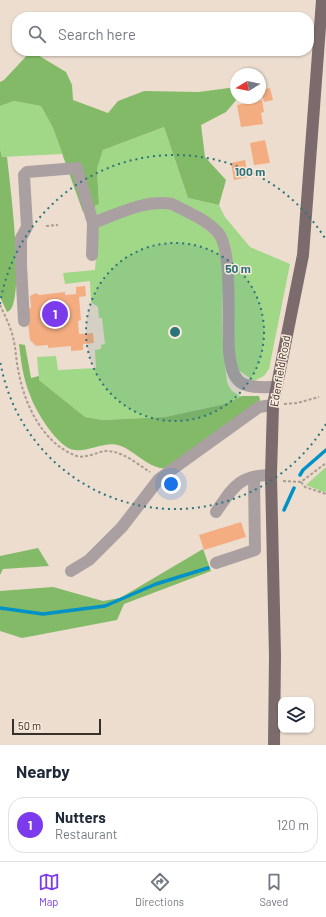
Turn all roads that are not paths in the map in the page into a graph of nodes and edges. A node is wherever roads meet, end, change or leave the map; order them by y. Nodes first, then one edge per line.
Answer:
1 (322, 0) edge
2 (93, 223) junction
3 (92, 255) dead end
4 (24, 321) dead end
5 (276, 387) junction
6 (273, 404) junction
7 (254, 477) junction
8 (272, 478) junction
9 (216, 512) dead end
10 (216, 563) dead end
11 (71, 571) dead end
12 (274, 745) edge

1 - 5 main road, Edenfield Road
2 - 3 lane
2 - 4 lane
2 - 5 lane
5 - 6 main road, Edenfield Road
6 - 8 main road, Edenfield Road
6 - 11 lane
7 - 8 lane
7 - 9 lane
7 - 10 lane
8 - 12 main road, Edenfield Road

